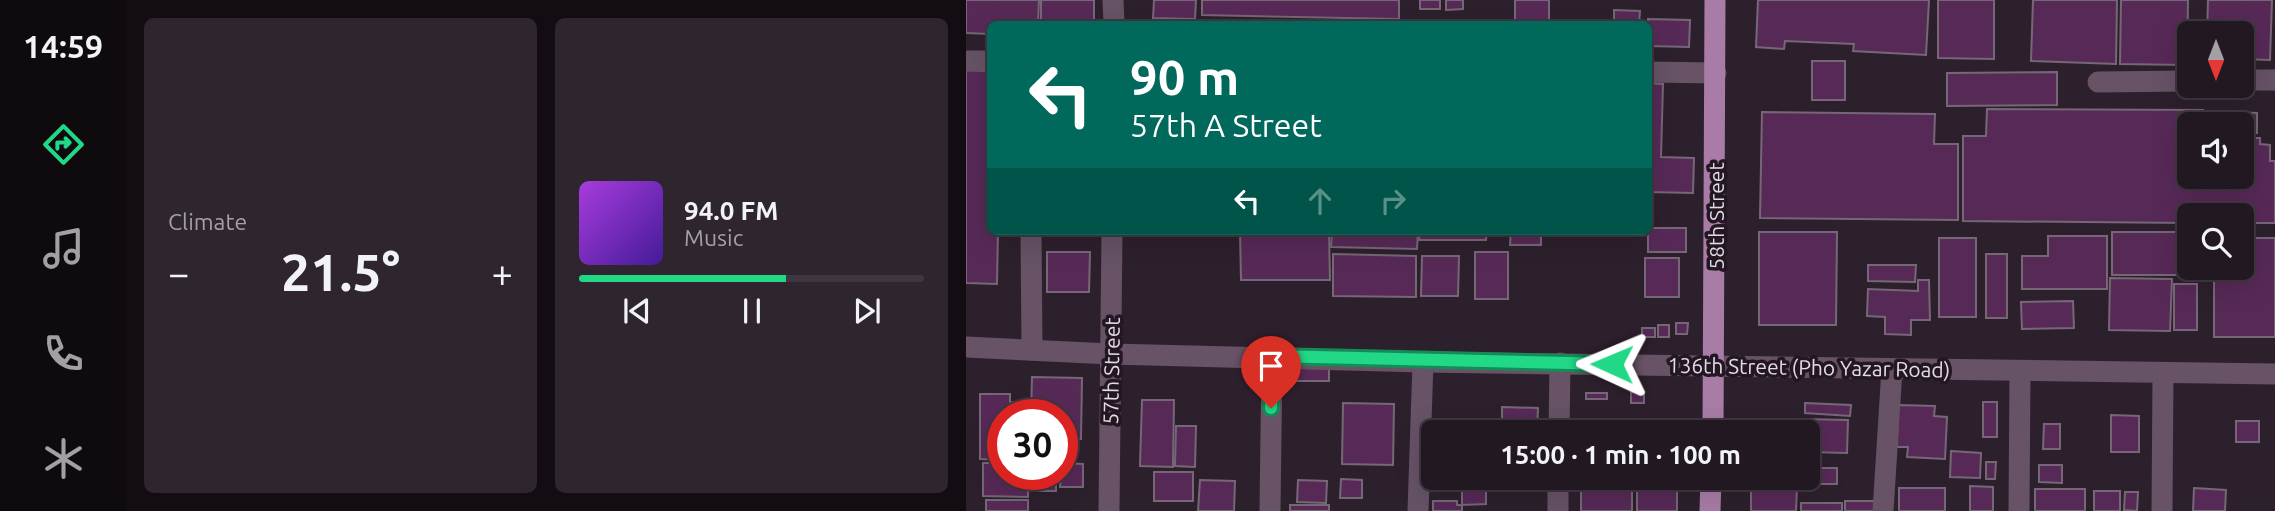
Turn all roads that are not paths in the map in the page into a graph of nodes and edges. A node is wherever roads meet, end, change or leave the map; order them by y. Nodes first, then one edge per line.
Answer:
1 (1113, 0) edge
2 (1715, 0) edge
3 (1114, 21) edge
4 (966, 61) edge
5 (987, 61) edge
6 (1652, 72) edge
7 (1716, 73) junction
8 (2177, 80) edge
9 (2254, 80) edge
10 (2275, 80) edge
11 (2098, 82) dead end
12 (1031, 235) edge
13 (1112, 235) edge
14 (966, 347) edge
15 (1032, 350) junction
16 (1111, 354) junction
17 (1272, 356) junction
18 (1423, 362) junction
19 (1560, 363) junction
20 (1715, 366) junction
21 (1892, 369) junction
22 (2020, 371) junction
23 (2163, 374) junction
24 (2275, 374) edge
25 (1559, 420) edge
26 (1713, 420) edge
27 (1558, 490) edge
28 (1711, 490) edge
29 (1109, 511) edge
30 (1270, 511) edge
31 (1418, 511) edge
32 (1558, 511) edge
33 (1710, 511) edge
34 (1883, 511) edge
35 (2019, 511) edge
36 (2162, 511) edge

1 - 3 street
2 - 7 main road, 58th Street
4 - 5 street
6 - 7 street
7 - 20 main road, 58th Street
8 - 11 street
9 - 10 street
12 - 15 street
13 - 16 street, 57th Street
14 - 15 street, 136th Street (Pho Yazar Road)
15 - 16 street, 136th Street (Pho Yazar Road)
16 - 17 street, 136th Street (Pho Yazar Road)
16 - 29 street, 57th Street
17 - 18 street, 136th Street (Pho Yazar Road)
17 - 30 street
18 - 19 street, 136th Street (Pho Yazar Road)
18 - 31 street
19 - 20 street, 136th Street (Pho Yazar Road)
19 - 25 street
20 - 21 street, 136th Street (Pho Yazar Road)
20 - 26 main road, 58th Street
21 - 22 street, 136th Street (Pho Yazar Road)
21 - 34 street
22 - 23 street, 136th Street (Pho Yazar Road)
22 - 35 street
23 - 24 street, 136th Street (Pho Yazar Road)
23 - 36 street
27 - 32 street
28 - 33 main road

